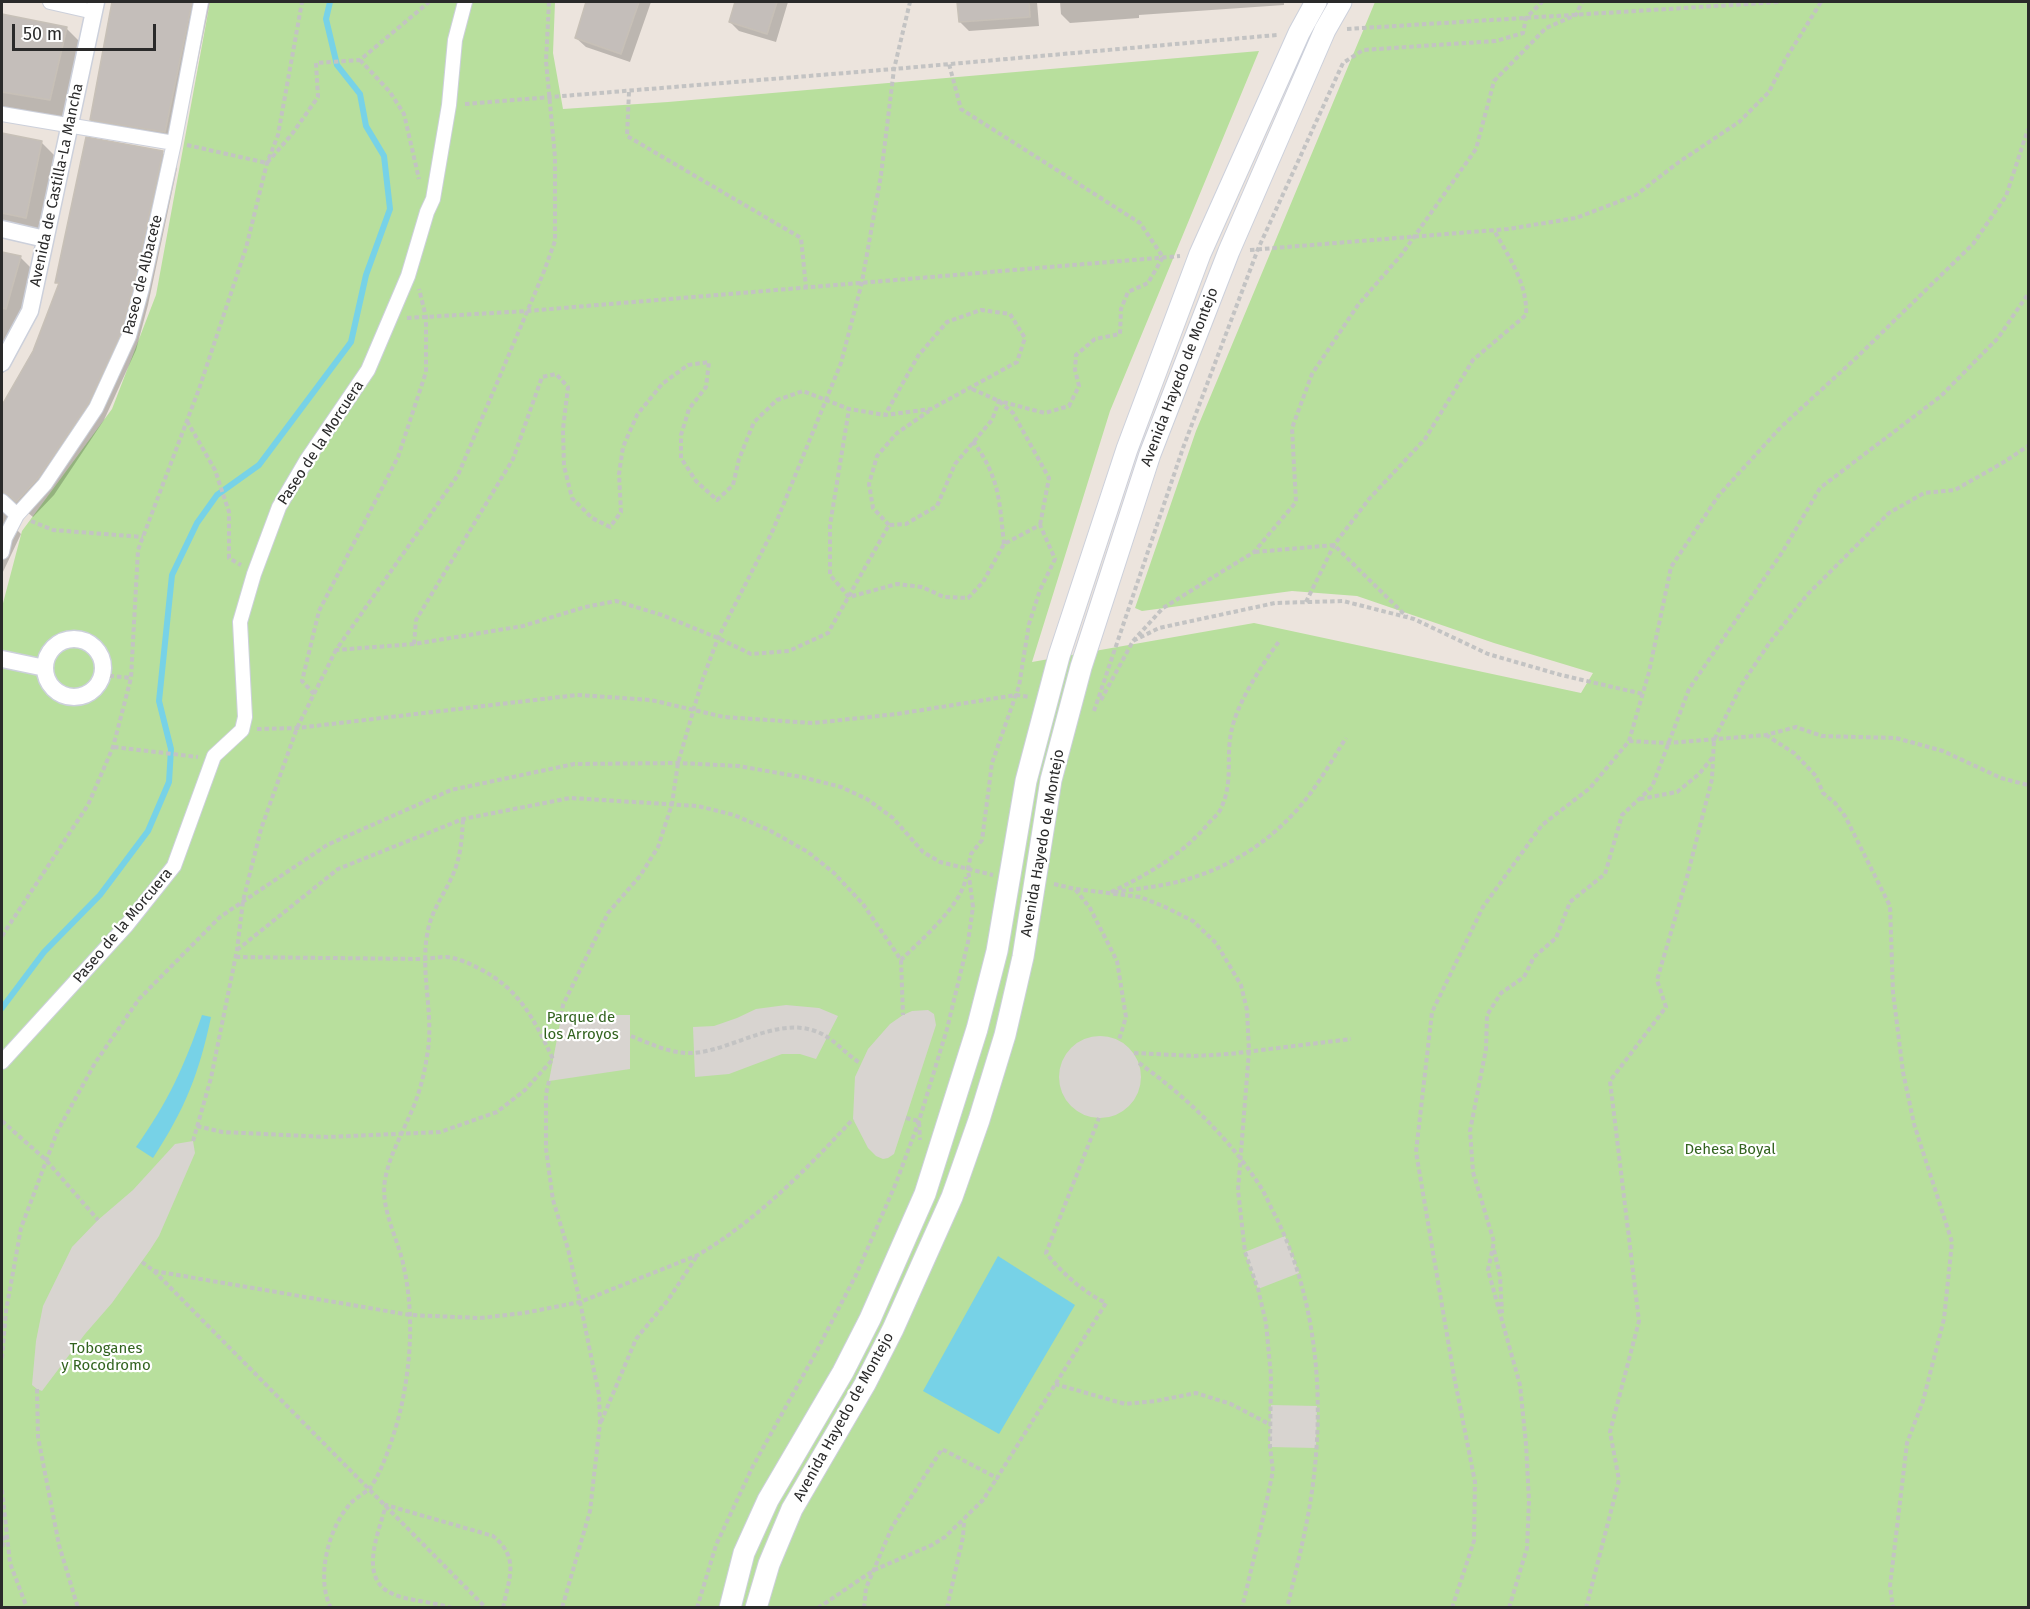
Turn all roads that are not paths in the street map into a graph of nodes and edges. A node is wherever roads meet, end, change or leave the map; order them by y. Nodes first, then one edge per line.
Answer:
1 (50, 2) edge
2 (201, 2) edge
3 (465, 2) edge
4 (1316, 2) edge
5 (1341, 2) edge
6 (95, 7) edge
7 (2, 114) edge
8 (70, 125) junction
9 (174, 143) junction
10 (2, 229) edge
11 (45, 238) junction
12 (2, 363) edge
13 (2, 501) edge
14 (17, 515) junction
15 (2, 552) edge
16 (2, 659) edge
17 (45, 668) junction
18 (2, 1062) edge
19 (730, 1608) edge
20 (756, 1608) edge

1 - 6 street
2 - 9 street, Paseo de Albacete
3 - 18 street, Paseo de la Morcuera
4 - 19 street
5 - 20 street, Avenida Hayedo de Montejo
6 - 8 street, Avenida de Castilla-La Mancha
7 - 8 street
8 - 9 street
8 - 11 street, Avenida de Castilla-La Mancha
9 - 14 street, Paseo de Albacete
10 - 11 street
11 - 12 street, Avenida de Castilla-La Mancha
13 - 14 street
14 - 15 street, Paseo de Albacete
16 - 17 street
17 - 17 street

